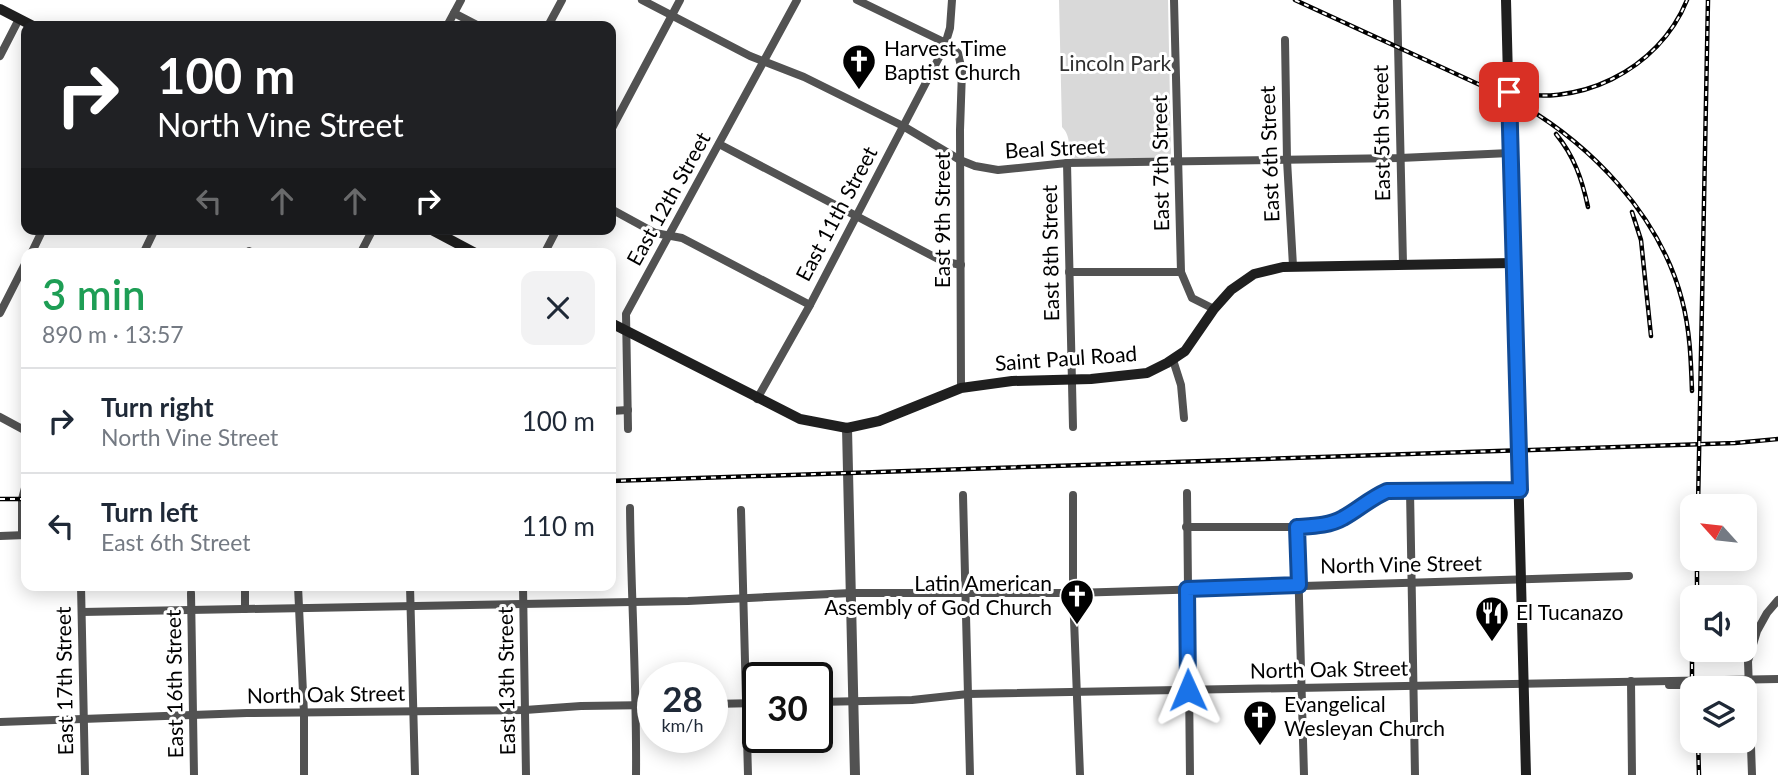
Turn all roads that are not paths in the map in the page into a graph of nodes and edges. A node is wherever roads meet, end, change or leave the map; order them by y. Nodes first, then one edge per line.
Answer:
1 (461, 0) edge
2 (562, 0) edge
3 (642, 0) edge
4 (680, 0) edge
5 (797, 0) edge
6 (857, 0) edge
7 (952, 0) edge
8 (1174, 0) edge
9 (1397, 0) edge
10 (1506, 0) edge
11 (0, 9) edge
12 (454, 13) junction
13 (672, 16) junction
14 (19, 19) junction
15 (23, 21) edge
16 (450, 21) edge
17 (469, 21) edge
18 (551, 21) edge
19 (1285, 40) dead end
20 (946, 43) junction
21 (0, 56) edge
22 (764, 61) junction
23 (616, 121) edge
24 (903, 126) junction
25 (719, 144) junction
26 (1510, 153) junction
27 (1400, 158) junction
28 (960, 160) junction
29 (1287, 160) junction
30 (1067, 163) junction
31 (1178, 163) junction
32 (616, 212) edge
33 (856, 216) junction
34 (444, 235) edge
35 (669, 236) junction
36 (467, 248) edge
37 (1513, 263) junction
38 (1403, 264) junction
39 (961, 265) junction
40 (1293, 266) junction
41 (21, 272) edge
42 (1069, 272) junction
43 (1181, 272) junction
44 (810, 304) junction
45 (1214, 309) junction
46 (0, 313) edge
47 (616, 326) edge
48 (625, 331) junction
49 (1172, 360) junction
50 (1072, 379) junction
51 (961, 388) junction
52 (757, 400) junction
53 (628, 410) junction
54 (616, 411) edge
55 (0, 417) edge
56 (1184, 418) dead end
57 (1073, 427) dead end
58 (21, 428) edge
59 (847, 428) junction
60 (628, 429) dead end
61 (1410, 490) junction
62 (1520, 490) junction
63 (1187, 493) dead end
64 (964, 495) dead end
65 (1073, 495) dead end
66 (630, 508) dead end
67 (741, 510) dead end
68 (1186, 527) junction
69 (1297, 527) junction
70 (21, 535) edge
71 (0, 536) edge
72 (1629, 576) dead end
73 (1521, 579) junction
74 (1411, 583) junction
75 (1299, 585) junction
76 (1187, 589) junction
77 (81, 591) edge
78 (245, 591) edge
79 (298, 591) edge
80 (410, 591) edge
81 (523, 591) edge
82 (191, 593) dead end
83 (851, 593) junction
84 (965, 593) junction
85 (1073, 593) junction
86 (742, 599) junction
87 (1778, 600) edge
88 (631, 602) junction
89 (523, 604) junction
90 (411, 606) junction
91 (298, 608) junction
92 (245, 609) junction
93 (191, 610) junction
94 (82, 612) junction
95 (745, 662) edge
96 (1748, 676) edge
97 (1757, 679) edge
98 (1778, 679) edge
99 (1631, 681) junction
100 (1523, 684) junction
101 (1680, 685) edge
102 (1413, 686) junction
103 (1302, 688) junction
104 (1188, 690) junction
105 (1077, 692) junction
106 (968, 694) junction
107 (833, 702) edge
108 (855, 702) junction
109 (637, 705) junction
110 (525, 710) junction
111 (414, 712) junction
112 (304, 714) junction
113 (192, 715) junction
114 (84, 719) junction
115 (0, 722) edge
116 (748, 753) edge
117 (1751, 753) edge
118 (85, 775) edge
119 (194, 775) edge
120 (304, 775) edge
121 (415, 775) edge
122 (526, 775) edge
123 (636, 775) edge
124 (748, 775) edge
125 (855, 775) edge
126 (971, 775) edge
127 (1080, 775) edge
128 (1190, 775) edge
129 (1304, 775) edge
130 (1415, 775) edge
131 (1526, 775) edge
132 (1632, 775) edge
133 (1752, 775) edge

1 - 12 street
2 - 18 street
3 - 13 street, Beal Street
4 - 13 street
5 - 22 street, East 12th Street
6 - 20 street
7 - 20 street
8 - 31 street, East 7th Street
9 - 27 street, East 5th Street
10 - 26 main road
11 - 14 main road
12 - 16 street
12 - 17 street
13 - 22 street, Beal Street
13 - 23 street
14 - 15 main road
14 - 21 street
19 - 29 street, East 6th Street
20 - 24 street, East 11th Street
20 - 28 street, East 9th Street
22 - 24 street, Beal Street
22 - 25 street, East 12th Street
24 - 28 street, Beal Street
24 - 33 street, East 11th Street
25 - 33 street
25 - 35 street, East 12th Street
26 - 27 street, Beal Street
26 - 37 main road
27 - 29 street, Beal Street
27 - 38 street, East 5th Street
28 - 30 street, Beal Street
28 - 39 street, East 9th Street
29 - 31 street, Beal Street
29 - 40 street, East 6th Street
30 - 31 street, Beal Street
30 - 42 street, East 8th Street
31 - 43 street, East 7th Street
32 - 35 street
33 - 39 street
33 - 44 street, East 11th Street
34 - 36 main road
35 - 44 street
35 - 48 street, East 12th Street
37 - 38 main road, Saint Paul Road
37 - 62 main road
38 - 40 main road, Saint Paul Road
39 - 51 street, East 9th Street
40 - 45 main road, Saint Paul Road
41 - 46 street
42 - 43 street
42 - 50 street, East 8th Street
43 - 45 street, East 7th Street
44 - 52 street, East 11th Street
45 - 49 main road, Saint Paul Road
47 - 48 main road, Saint Paul Road
48 - 52 main road, Saint Paul Road
48 - 53 street, East 12th Street
49 - 50 main road, Saint Paul Road
49 - 56 street
50 - 51 main road, Saint Paul Road
50 - 57 street, East 8th Street
51 - 59 main road, Saint Paul Road
52 - 59 main road, Saint Paul Road
53 - 54 street
53 - 60 street, East 12th Street
55 - 58 street
59 - 83 street
61 - 62 street
61 - 69 street
61 - 74 street
62 - 73 main road
63 - 68 street
64 - 84 street
65 - 85 street
66 - 88 street
67 - 86 street
68 - 69 street
68 - 76 street
69 - 75 street
70 - 71 street
72 - 73 street, North Vine Street
73 - 74 street, North Vine Street
73 - 100 main road
74 - 75 street, North Vine Street
74 - 102 street
75 - 76 street, North Vine Street
75 - 103 street
76 - 85 street, North Vine Street
76 - 104 street
77 - 94 street, East 17th Street
78 - 92 street
79 - 91 street
80 - 90 street
81 - 89 street, East 13th Street
82 - 93 street, East 16th Street
83 - 84 street, North Vine Street
83 - 86 street, North Vine Street
83 - 108 street
84 - 85 street, North Vine Street
84 - 106 street
85 - 105 street
86 - 88 street, North Vine Street
86 - 95 street
87 - 96 street
88 - 89 street, North Vine Street
88 - 109 street
89 - 90 street, North Vine Street
89 - 110 street, East 13th Street
90 - 91 street, North Vine Street
90 - 111 street
91 - 92 street, North Vine Street
91 - 112 street
92 - 93 street, North Vine Street
93 - 94 street, North Vine Street
93 - 113 street, East 16th Street
94 - 114 street, East 17th Street
97 - 98 street, North Oak Street
99 - 100 street, North Oak Street
99 - 101 street, North Oak Street
99 - 132 street
100 - 102 street, North Oak Street
100 - 131 main road
102 - 103 street, North Oak Street
102 - 130 street
103 - 104 street, North Oak Street
103 - 129 street
104 - 105 street, North Oak Street
104 - 128 street
105 - 106 street, North Oak Street
105 - 127 street
106 - 108 street, North Oak Street
106 - 126 street
107 - 108 street, North Oak Street
108 - 125 street
109 - 110 street, North Oak Street
109 - 123 street
110 - 111 street, North Oak Street
110 - 122 street, East 13th Street
111 - 112 street, North Oak Street
111 - 121 street
112 - 113 street, North Oak Street
112 - 120 street
113 - 114 street, North Oak Street
113 - 119 street, East 16th Street
114 - 115 street, North Oak Street
114 - 118 street, East 17th Street
116 - 124 street
117 - 133 street

